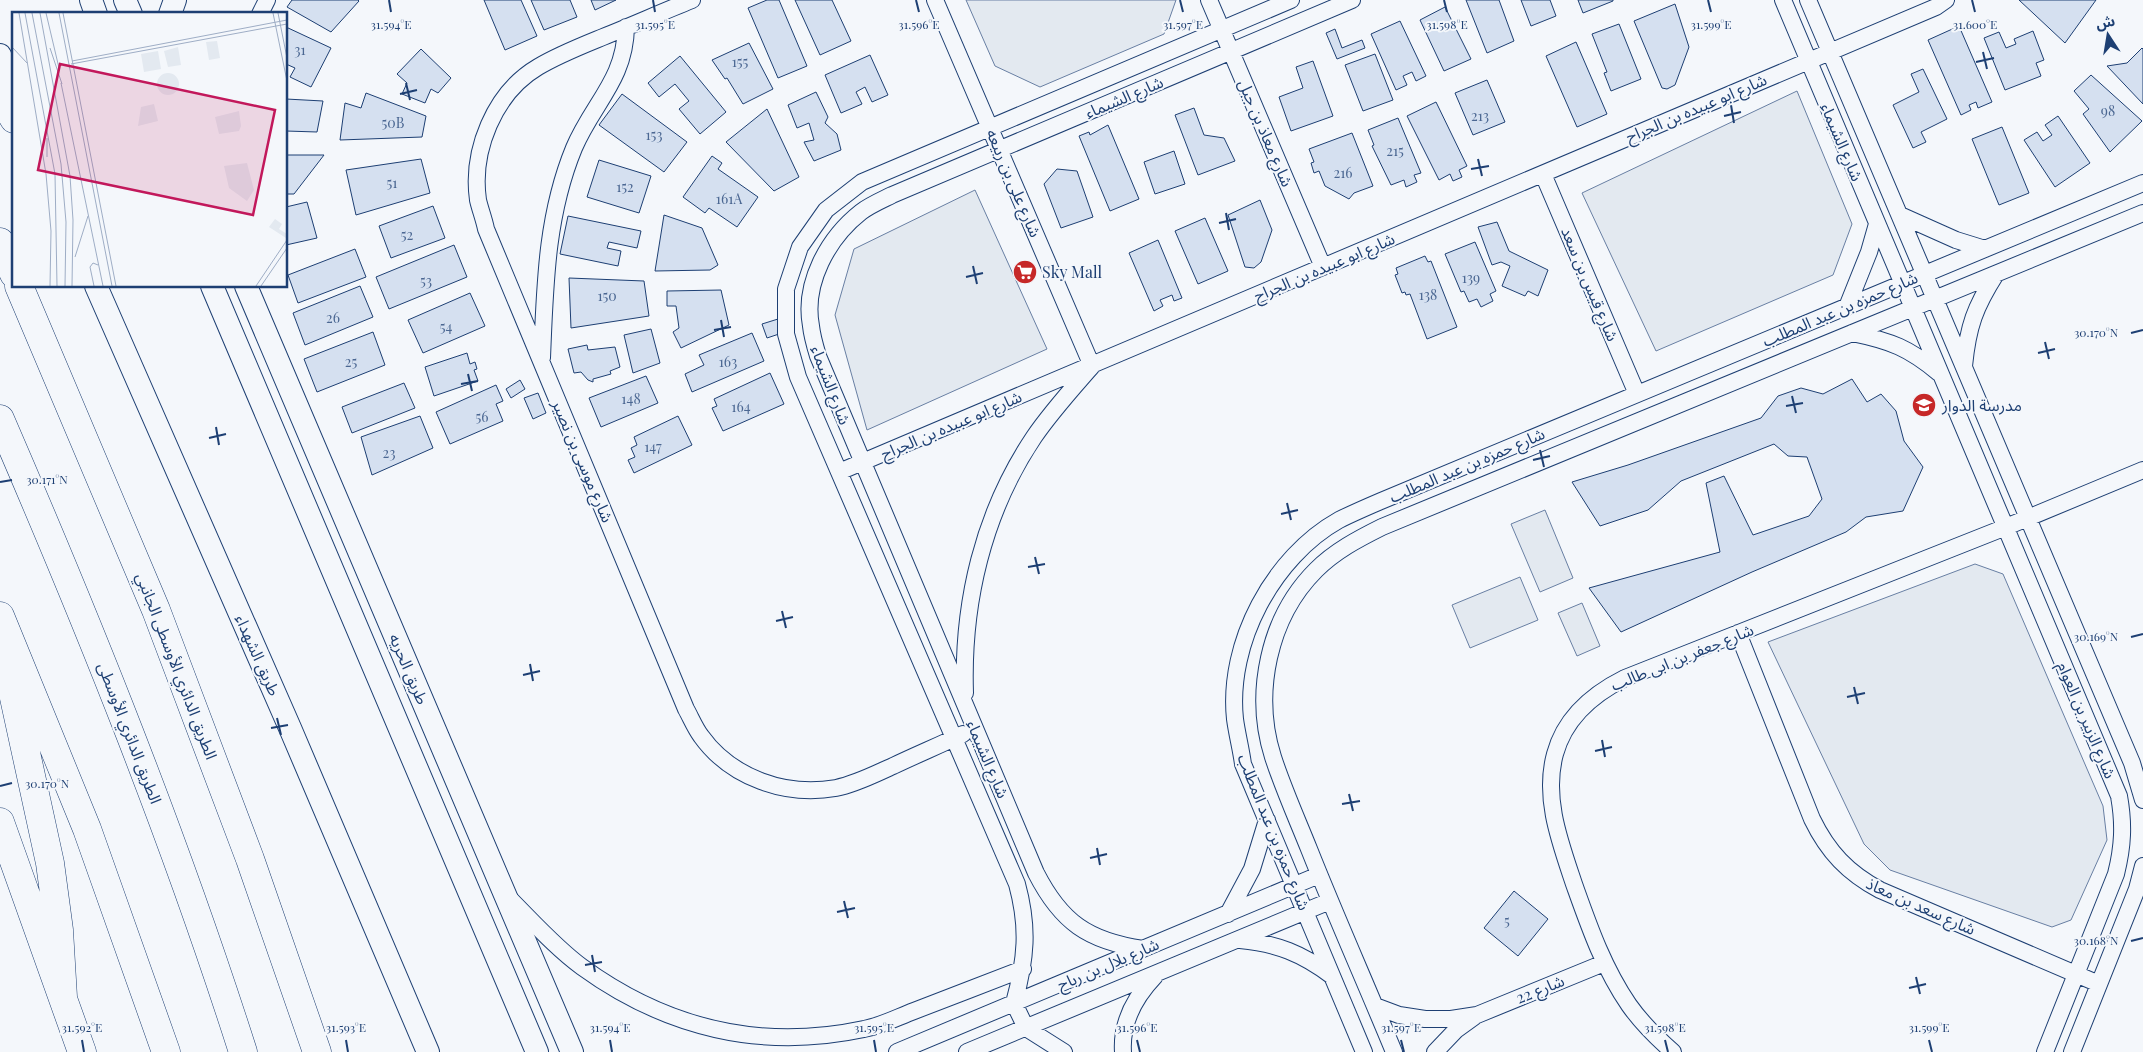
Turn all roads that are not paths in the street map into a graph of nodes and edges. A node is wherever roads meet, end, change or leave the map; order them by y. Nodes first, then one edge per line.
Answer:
1 (91, 0) edge
2 (125, 0) edge
3 (175, 0) edge
4 (267, 0) edge
5 (692, 0) edge
6 (936, 0) edge
7 (1209, 0) edge
8 (1291, 0) edge
9 (1352, 0) edge
10 (1783, 0) edge
11 (1808, 0) edge
12 (1946, 0) edge
13 (95, 12) edge
14 (130, 12) edge
15 (171, 12) edge
16 (261, 12) edge
17 (626, 28) junction
18 (1221, 30) junction
19 (1230, 52) junction
20 (1830, 52) junction
21 (0, 54) edge
22 (1808, 61) junction
23 (12, 84) edge
24 (0, 95) edge
25 (12, 116) edge
26 (990, 128) junction
27 (1000, 150) junction
28 (1543, 174) junction
29 (2140, 182) edge
30 (2142, 214) edge
31 (1900, 215) junction
32 (1877, 224) junction
33 (0, 242) edge
34 (1986, 249) junction
35 (1323, 267) junction
36 (12, 269) edge
37 (1925, 274) junction
38 (1996, 274) junction
39 (1903, 283) junction
40 (20, 288) edge
41 (97, 288) edge
42 (213, 288) edge
43 (247, 288) edge
44 (1935, 298) junction
45 (1847, 306) junction
46 (1913, 307) junction
47 (1852, 333) junction
48 (542, 363) junction
49 (1092, 366) junction
50 (1964, 368) junction
51 (1942, 375) junction
52 (1637, 394) junction
53 (0, 419) edge
54 (862, 462) junction
55 (2143, 470) edge
56 (839, 472) junction
57 (2028, 518) junction
58 (2006, 527) junction
59 (381, 602) junction
60 (351, 614) junction
61 (0, 616) edge
62 (0, 628) edge
63 (1738, 634) junction
64 (965, 704) junction
65 (975, 728) junction
66 (954, 738) junction
67 (2143, 800) edge
68 (1267, 820) junction
69 (0, 822) edge
70 (2143, 866) edge
71 (1319, 875) junction
72 (1295, 886) junction
73 (504, 893) junction
74 (1330, 901) junction
75 (475, 906) junction
76 (1306, 912) junction
77 (1228, 914) junction
78 (1238, 940) junction
79 (1142, 949) junction
80 (1604, 963) junction
81 (1023, 969) junction
82 (1160, 972) junction
83 (2076, 974) junction
84 (1332, 976) junction
85 (2099, 984) junction
86 (63, 997) junction
87 (1014, 1003) junction
88 (1375, 1006) junction
89 (1477, 1015) junction
90 (1026, 1028) junction
91 (1059, 1051) edge
92 (82, 1052) edge
93 (166, 1052) edge
94 (243, 1052) edge
95 (317, 1052) edge
96 (428, 1052) edge
97 (537, 1052) edge
98 (572, 1052) edge
99 (897, 1052) edge
100 (967, 1052) edge
101 (1123, 1052) edge
102 (1364, 1052) edge
103 (1394, 1052) edge
104 (1435, 1052) edge
105 (1673, 1052) edge
106 (2045, 1052) edge
107 (2072, 1052) edge

1 - 13 street
2 - 14 street
3 - 15 street
4 - 16 street
5 - 17 street, شارع موسى بن نصير
6 - 26 street, شارع على بن ربيعه
7 - 18 street, شارع معاذ بن جبل
8 - 18 street, شارع الشيماء
9 - 19 street, شارع الشيماء
10 - 22 street, شارع الشيماء
11 - 20 street, شارع الشيماء
12 - 20 street, شارع ابو عبيده بن الجراح
17 - 48 street
17 - 48 street, شارع موسى بن نصير
18 - 19 street, شارع معاذ بن جبل
18 - 26 street, شارع الشيماء
19 - 27 street, شارع الشيماء
19 - 35 street, شارع معاذ بن جبل
20 - 22 street, شارع ابو عبيده بن الجراح
20 - 31 street, شارع الشيماء
21 - 23 street
22 - 28 street, شارع ابو عبيده بن الجراح
22 - 32 street, شارع الشيماء
24 - 25 highway
26 - 27 street, شارع على بن ربيعه
26 - 56 street, شارع الشيماء
27 - 49 street, شارع على بن ربيعه
27 - 54 street, شارع الشيماء
28 - 35 street, شارع ابو عبيده بن الجراح
28 - 52 street, شارع قيس بن سعد
29 - 34 street, شارع حمزه بن عبد المطلب
30 - 38 street, شارع حمزه بن عبد المطلب
31 - 34 street
31 - 37 street, شارع الشيماء
32 - 39 street, شارع الشيماء
32 - 45 street
33 - 36 highway
34 - 37 street, شارع حمزه بن عبد المطلب
35 - 49 street, شارع ابو عبيده بن الجراح
37 - 39 street, شارع حمزه بن عبد المطلب
37 - 44 street, شارع الزبير بن العوام
38 - 44 street, شارع حمزه بن عبد المطلب
38 - 50 street
39 - 45 street, شارع حمزه بن عبد المطلب
39 - 46 street, شارع الزبير بن العوام
40 - 95 highway, الطريق الدائري الأوسطى الجانبي
41 - 96 street, طريق الشهداء
42 - 60 street, طريق الحريه
43 - 59 street, طريق الحريه
44 - 46 street, شارع حمزه بن عبد المطلب
44 - 50 street, شارع الزبير بن العوام
45 - 52 street, شارع حمزه بن عبد المطلب
46 - 47 street, شارع حمزه بن عبد المطلب
46 - 51 street, شارع الزبير بن العوام
47 - 51 street
47 - 71 street, شارع حمزه بن عبد المطلب
48 - 66 street, شارع موسى بن نصير
49 - 54 street, شارع ابو عبيده بن الجراح
49 - 64 street
50 - 57 street, شارع الزبير بن العوام
51 - 58 street, شارع الزبير بن العوام
52 - 68 street, شارع حمزه بن عبد المطلب
53 - 94 highway, الطريق الدائري الأوسطى
54 - 56 street, شارع ابو عبيده بن الجراح
54 - 64 street, شارع الشيماء
55 - 57 street, شارع جعفر بن ابى طالب
56 - 66 street, شارع الشيماء
57 - 58 street, شارع جعفر بن ابى طالب
57 - 67 street, شارع الزبير بن العوام
58 - 63 street, شارع جعفر بن ابى طالب
58 - 83 street, شارع الزبير بن العوام
59 - 60 street
59 - 73 street, طريق الحريه
60 - 75 street, طريق الحريه
61 - 93 highway
62 - 86 highway
63 - 80 street, شارع جعفر بن ابى طالب
63 - 83 street, شارع سعد بن معاذ
64 - 65 street, شارع الشيماء
65 - 66 street, شارع موسى بن نصير
65 - 79 street, شارع الشيماء
66 - 81 street, شارع الشيماء
68 - 72 street, شارع حمزه بن عبد المطلب
68 - 77 street
69 - 86 highway
70 - 85 street
71 - 72 street, شارع بلال بن رباح
71 - 74 street, شارع حمزه بن عبد المطلب
72 - 76 street, شارع حمزه بن عبد المطلب
72 - 77 street, شارع بلال بن رباح
73 - 75 street
73 - 81 street
73 - 98 street, طريق الحريه
74 - 76 street, شارع بلال بن رباح
74 - 88 street, شارع حمزه بن عبد المطلب
75 - 97 street, طريق الحريه
76 - 78 street, شارع بلال بن رباح
76 - 84 street, شارع حمزه بن عبد المطلب
77 - 79 street, شارع بلال بن رباح
78 - 82 street, شارع بلال بن رباح
78 - 84 street
79 - 87 street, شارع بلال بن رباح
80 - 89 street, شارع 22
80 - 105 street, شارع جعفر بن ابى طالب
81 - 87 street, شارع الشيماء
82 - 90 street, شارع بلال بن رباح
82 - 101 street
83 - 85 street, شارع سعد بن معاذ
83 - 106 street, شارع الزبير بن العوام
84 - 102 street, شارع حمزه بن عبد المطلب
85 - 107 street
86 - 92 highway
87 - 90 street
87 - 99 street, شارع بلال بن رباح
88 - 89 street, شارع 22
88 - 103 street, شارع حمزه بن عبد المطلب
89 - 104 street, شارع 22
90 - 91 street
90 - 100 street, شارع بلال بن رباح

